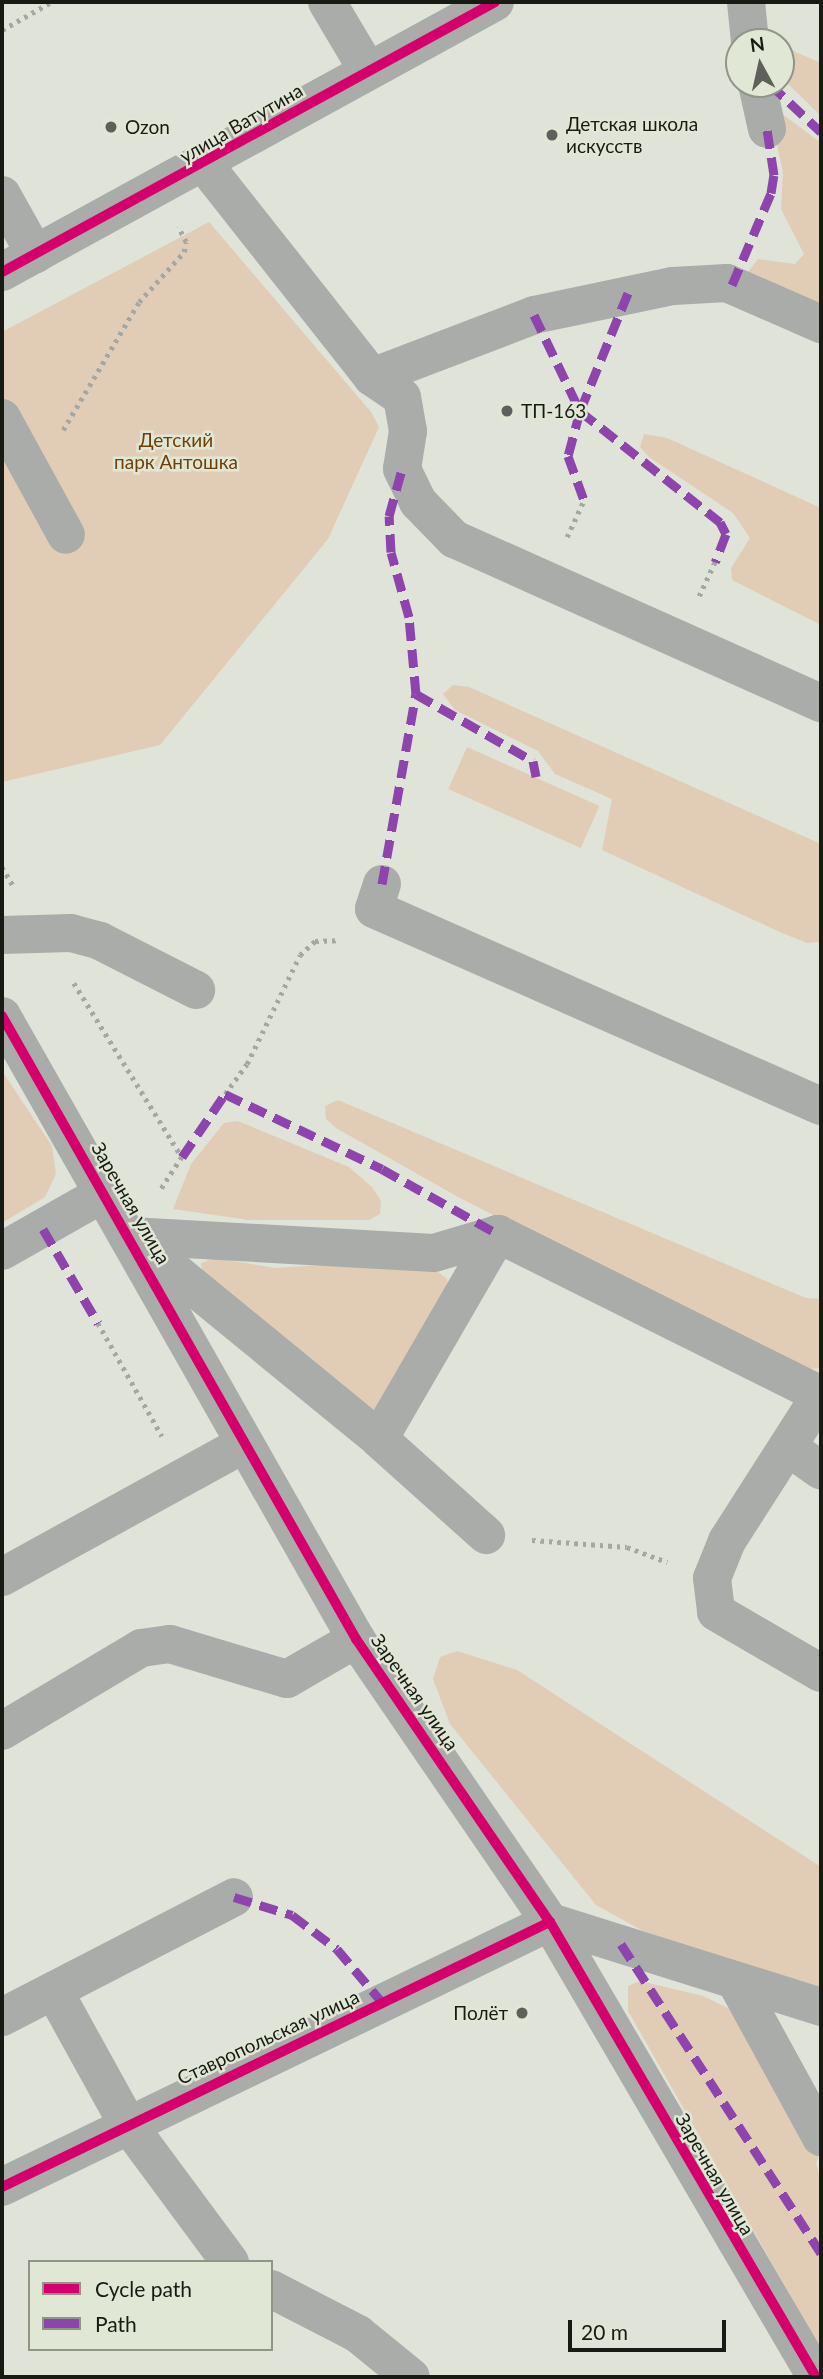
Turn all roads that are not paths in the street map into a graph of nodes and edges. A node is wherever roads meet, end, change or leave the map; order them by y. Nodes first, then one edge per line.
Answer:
1 (327, 2) edge
2 (495, 2) edge
3 (746, 2) edge
4 (749, 28) edge
5 (368, 71) junction
6 (760, 98) edge
7 (767, 129) dead end
8 (204, 164) junction
9 (2, 195) edge
10 (35, 254) junction
11 (2, 272) edge
12 (821, 324) edge
13 (372, 377) junction
14 (2, 418) edge
15 (66, 535) dead end
16 (821, 703) edge
17 (378, 896) road end
18 (2, 935) edge
19 (196, 990) dead end
20 (2, 1016) edge
21 (821, 1106) edge
22 (106, 1192) junction
23 (498, 1234) junction
24 (131, 1236) junction
25 (2, 1251) edge
26 (821, 1395) edge
27 (379, 1439) junction
28 (244, 1444) junction
29 (789, 1448) junction
30 (821, 1469) edge
31 (486, 1535) road end
32 (2, 1577) edge
33 (356, 1639) junction
34 (821, 1673) edge
35 (2, 1731) edge
36 (234, 1897) dead end
37 (550, 1922) junction
38 (736, 1982) junction
39 (54, 1991) junction
40 (821, 2007) edge
41 (2, 2017) edge
42 (127, 2123) junction
43 (821, 2137) edge
44 (2, 2187) edge
45 (229, 2260) edge
46 (273, 2290) edge
47 (411, 2377) edge
48 (816, 2377) edge

1 - 5 street
2 - 5 street, улица Ватутина
3 - 4 street
5 - 8 street, улица Ватутина
6 - 7 street
8 - 10 street, улица Ватутина
8 - 13 street
9 - 10 street
10 - 11 street, улица Ватутина
12 - 13 street
13 - 16 street
14 - 15 street
17 - 21 street
18 - 19 street
20 - 22 street, Заречная улица
22 - 24 street, Заречная улица
22 - 25 street
23 - 24 street
23 - 26 street
23 - 27 street
24 - 27 street
24 - 28 street, Заречная улица
26 - 29 street
27 - 31 street
28 - 32 street
28 - 33 street, Заречная улица
29 - 30 street
29 - 34 street
33 - 35 street
33 - 37 street, Заречная улица
36 - 39 street
37 - 38 street
37 - 42 street, Ставропольская улица
37 - 48 street, Заречная улица
38 - 40 street
38 - 43 street
39 - 41 street
39 - 42 street
42 - 44 street, Ставропольская улица
42 - 45 street
46 - 47 street

